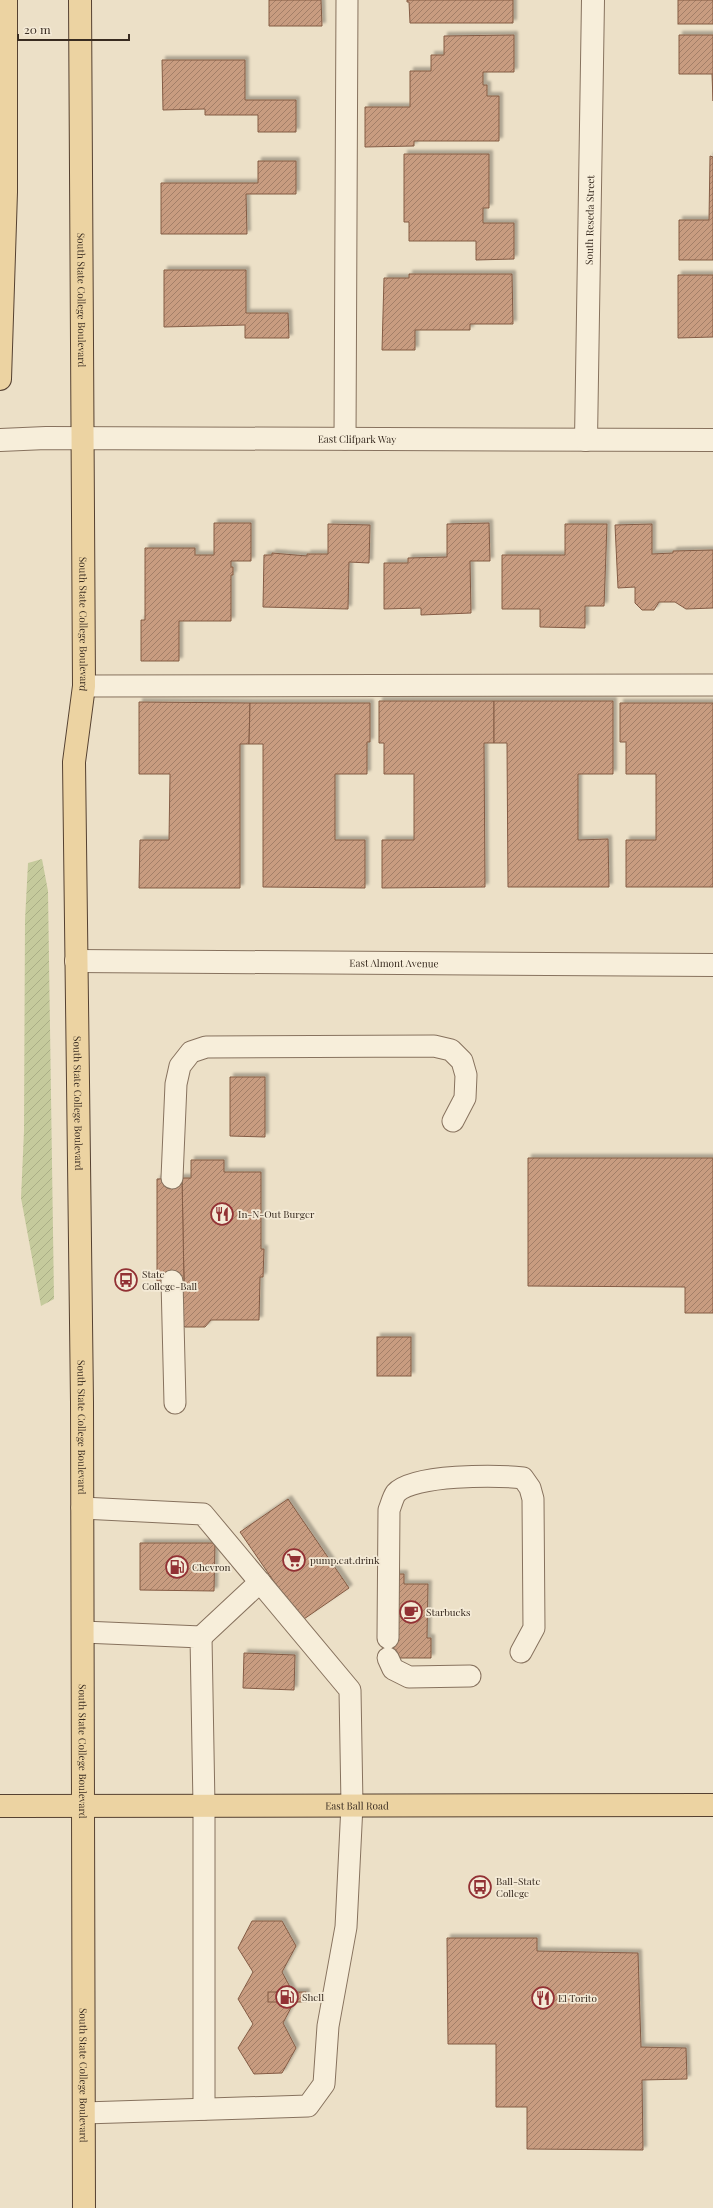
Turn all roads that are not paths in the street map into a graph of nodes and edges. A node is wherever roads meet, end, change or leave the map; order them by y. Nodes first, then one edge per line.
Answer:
1 (6, 0) edge
2 (80, 0) edge
3 (347, 0) edge
4 (593, 0) edge
5 (0, 379) edge
6 (82, 438) junction
7 (345, 439) junction
8 (0, 440) edge
9 (586, 440) junction
10 (713, 440) edge
11 (713, 685) edge
12 (84, 686) junction
13 (76, 961) junction
14 (713, 965) edge
15 (453, 1122) dead end
16 (172, 1178) dead end
17 (172, 1281) dead end
18 (175, 1403) dead end
19 (82, 1508) junction
20 (260, 1582) junction
21 (83, 1632) junction
22 (201, 1637) junction
23 (520, 1652) dead end
24 (470, 1676) dead end
25 (352, 1805) junction
26 (713, 1805) edge
27 (0, 1806) edge
28 (83, 1806) junction
29 (204, 1806) junction
30 (204, 2109) junction
31 (84, 2113) junction
32 (84, 2208) edge

1 - 5 main road
2 - 6 main road, South State College Boulevard
3 - 7 lane
4 - 9 street, South Reseda Street
6 - 7 street, East Clifpark Way
6 - 8 street, East Clifpark Way
6 - 12 main road, South State College Boulevard
7 - 9 street, East Clifpark Way
9 - 10 street, East Clifpark Way
11 - 12 lane
12 - 13 main road, South State College Boulevard
13 - 14 street, East Almont Avenue
13 - 19 main road, South State College Boulevard
15 - 16 lane
17 - 18 lane
19 - 20 lane
19 - 21 main road, South State College Boulevard
20 - 22 lane
20 - 25 lane
21 - 22 lane
21 - 28 main road, South State College Boulevard
22 - 29 lane
23 - 24 lane
25 - 26 main road, East Ball Road
25 - 29 main road, East Ball Road
25 - 30 lane
27 - 28 main road, East Ball Road
28 - 29 main road, East Ball Road
28 - 31 main road, South State College Boulevard
29 - 30 lane
30 - 31 lane
31 - 32 main road, South State College Boulevard

